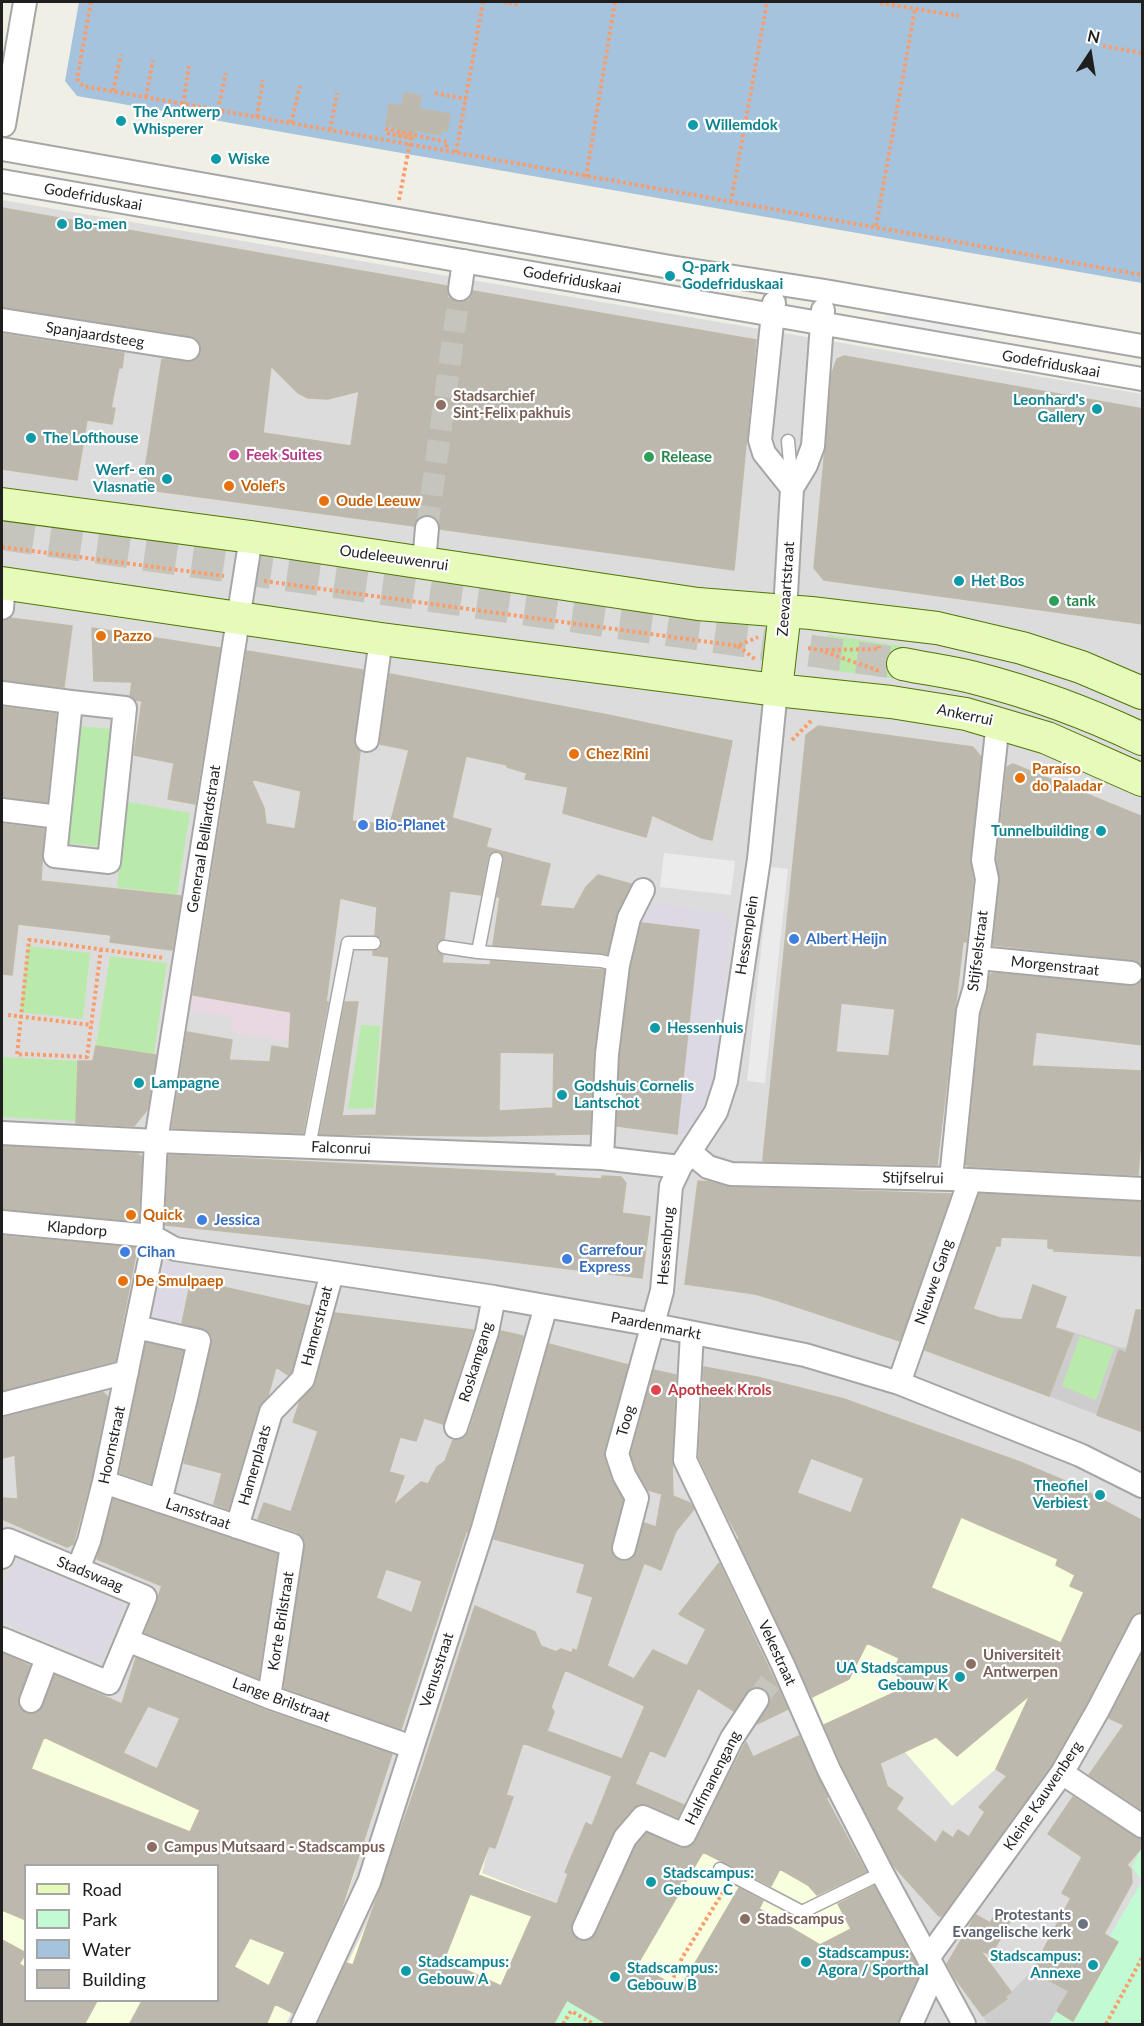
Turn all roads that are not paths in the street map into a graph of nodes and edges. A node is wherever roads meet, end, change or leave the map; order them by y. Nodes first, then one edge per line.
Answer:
1 (25, 2) edge
2 (2, 124) edge
3 (2, 149) edge
4 (2, 182) edge
5 (464, 261) junction
6 (776, 283) junction
7 (460, 289) tunnel mouth
8 (825, 291) junction
9 (772, 316) junction
10 (2, 320) edge
11 (822, 324) junction
12 (1143, 346) edge
13 (188, 349) dead end
14 (1143, 380) edge
15 (788, 441) dead end
16 (792, 488) junction
17 (2, 504) edge
18 (427, 528) tunnel mouth
19 (251, 537) junction
20 (424, 562) junction
21 (2, 591) edge
22 (786, 611) junction
23 (240, 617) junction
24 (381, 639) junction
25 (890, 670) tunnel mouth
26 (776, 690) junction
27 (2, 693) edge
28 (1143, 693) edge
29 (71, 702) junction
30 (998, 722) junction
31 (1143, 739) edge
32 (367, 740) dead end
33 (1143, 780) edge
34 (2, 810) edge
35 (59, 817) junction
36 (496, 858) dead end
37 (643, 890) dead end
38 (374, 943) dead end
39 (444, 947) dead end
40 (478, 952) junction
41 (979, 958) junction
42 (610, 963) junction
43 (1131, 973) dead end
44 (2, 1133) edge
45 (156, 1141) junction
46 (309, 1147) junction
47 (602, 1158) junction
48 (685, 1160) junction
49 (960, 1180) junction
50 (1143, 1189) edge
51 (2, 1222) edge
52 (152, 1236) junction
53 (332, 1273) junction
54 (494, 1297) junction
55 (546, 1306) junction
56 (137, 1323) junction
57 (654, 1325) junction
58 (692, 1333) junction
59 (127, 1372) junction
60 (303, 1379) joint
61 (898, 1383) junction
62 (2, 1404) edge
63 (456, 1427) dead end
64 (104, 1482) junction
65 (1143, 1486) edge
66 (160, 1501) junction
67 (237, 1527) junction
68 (292, 1545) joint
69 (624, 1548) dead end
70 (2, 1557) edge
71 (78, 1569) junction
72 (1143, 1625) edge
73 (2, 1639) edge
74 (127, 1640) junction
75 (47, 1658) junction
76 (269, 1697) junction
77 (757, 1700) tunnel mouth
78 (32, 1701) dead end
79 (412, 1747) junction
80 (1062, 1773) junction
81 (1143, 1826) edge
82 (720, 1869) dead end
83 (882, 1873) junction
84 (584, 1928) dead end
85 (931, 1965) junction
86 (303, 2025) edge
87 (911, 2025) edge
88 (964, 2025) edge

1 - 2 street
3 - 6 street, Godefriduskaai
4 - 5 street, Godefriduskaai
5 - 7 street
5 - 9 street, Godefriduskaai
6 - 8 street, Godefriduskaai
6 - 9 street
8 - 11 street, Zeevaartstraat
8 - 12 street, Godefriduskaai
9 - 11 street, Godefriduskaai
9 - 16 street
10 - 13 street, Spanjaardsteeg
11 - 14 street, Godefriduskaai
11 - 16 street, Zeevaartstraat
15 - 16 lane
16 - 22 street, Zeevaartstraat
17 - 19 street, Oudeleeuwenrui
18 - 20 street
19 - 20 street, Oudeleeuwenrui
19 - 23 street, Generaal Belliardstraat
20 - 22 street, Oudeleeuwenrui
21 - 23 street
22 - 26 street, Zeevaartstraat
22 - 28 street
23 - 24 street
23 - 45 street, Generaal Belliardstraat
24 - 26 street
24 - 32 street
25 - 31 street
26 - 30 street, Ankerrui
26 - 48 street, Hessenplein
27 - 29 street
29 - 35 street
29 - 35 street
30 - 33 street, Ankerrui
30 - 41 street, Stijfselstraat
34 - 35 street
36 - 40 lane
37 - 42 street
38 - 46 lane
39 - 40 lane
40 - 42 lane
41 - 43 street, Morgenstraat
41 - 49 street, Stijfselstraat
42 - 47 street
44 - 45 street, Falconrui
45 - 46 street, Falconrui
45 - 52 street, Generaal Belliardstraat
46 - 47 street, Falconrui
47 - 48 street, Falconrui
48 - 49 street, Stijfselrui
48 - 57 street, Hessenbrug
49 - 50 street, Stijfselrui
49 - 61 street, Nieuwe Gang
51 - 52 street, Klapdorp
52 - 53 street, Paardenmarkt
52 - 56 street, Hoornstraat
53 - 54 street, Paardenmarkt
53 - 60 street, Hamerstraat
54 - 55 street, Paardenmarkt
54 - 63 street, Roskamgang
55 - 57 street, Paardenmarkt
55 - 79 street, Venusstraat
56 - 59 street, Hoornstraat
56 - 66 street
57 - 58 street, Paardenmarkt
57 - 69 street, Toog
58 - 61 street, Paardenmarkt
58 - 83 street, Vekestraat
59 - 62 street
59 - 64 street, Hoornstraat
60 - 67 street, Hamerplaats
61 - 65 street, Paardenmarkt
64 - 66 street, Lansstraat
64 - 71 street, Hoornstraat
66 - 67 street, Lansstraat
67 - 68 street, Lansstraat
68 - 76 street, Korte Brilstraat
70 - 71 street, Stadswaag
71 - 74 street, Stadswaag
72 - 80 street, Kleine Kauwenberg
73 - 75 street, Stadswaag
74 - 75 street, Stadswaag
74 - 76 street, Lange Brilstraat
75 - 78 street
76 - 79 street, Lange Brilstraat
77 - 84 street, Halfmanengang
79 - 86 street, Venusstraat
80 - 81 street
80 - 85 street, Kleine Kauwenberg
82 - 83 lane
83 - 85 street, Vekestraat
85 - 87 street, Kleine Kauwenberg
85 - 88 street, Vekestraat

